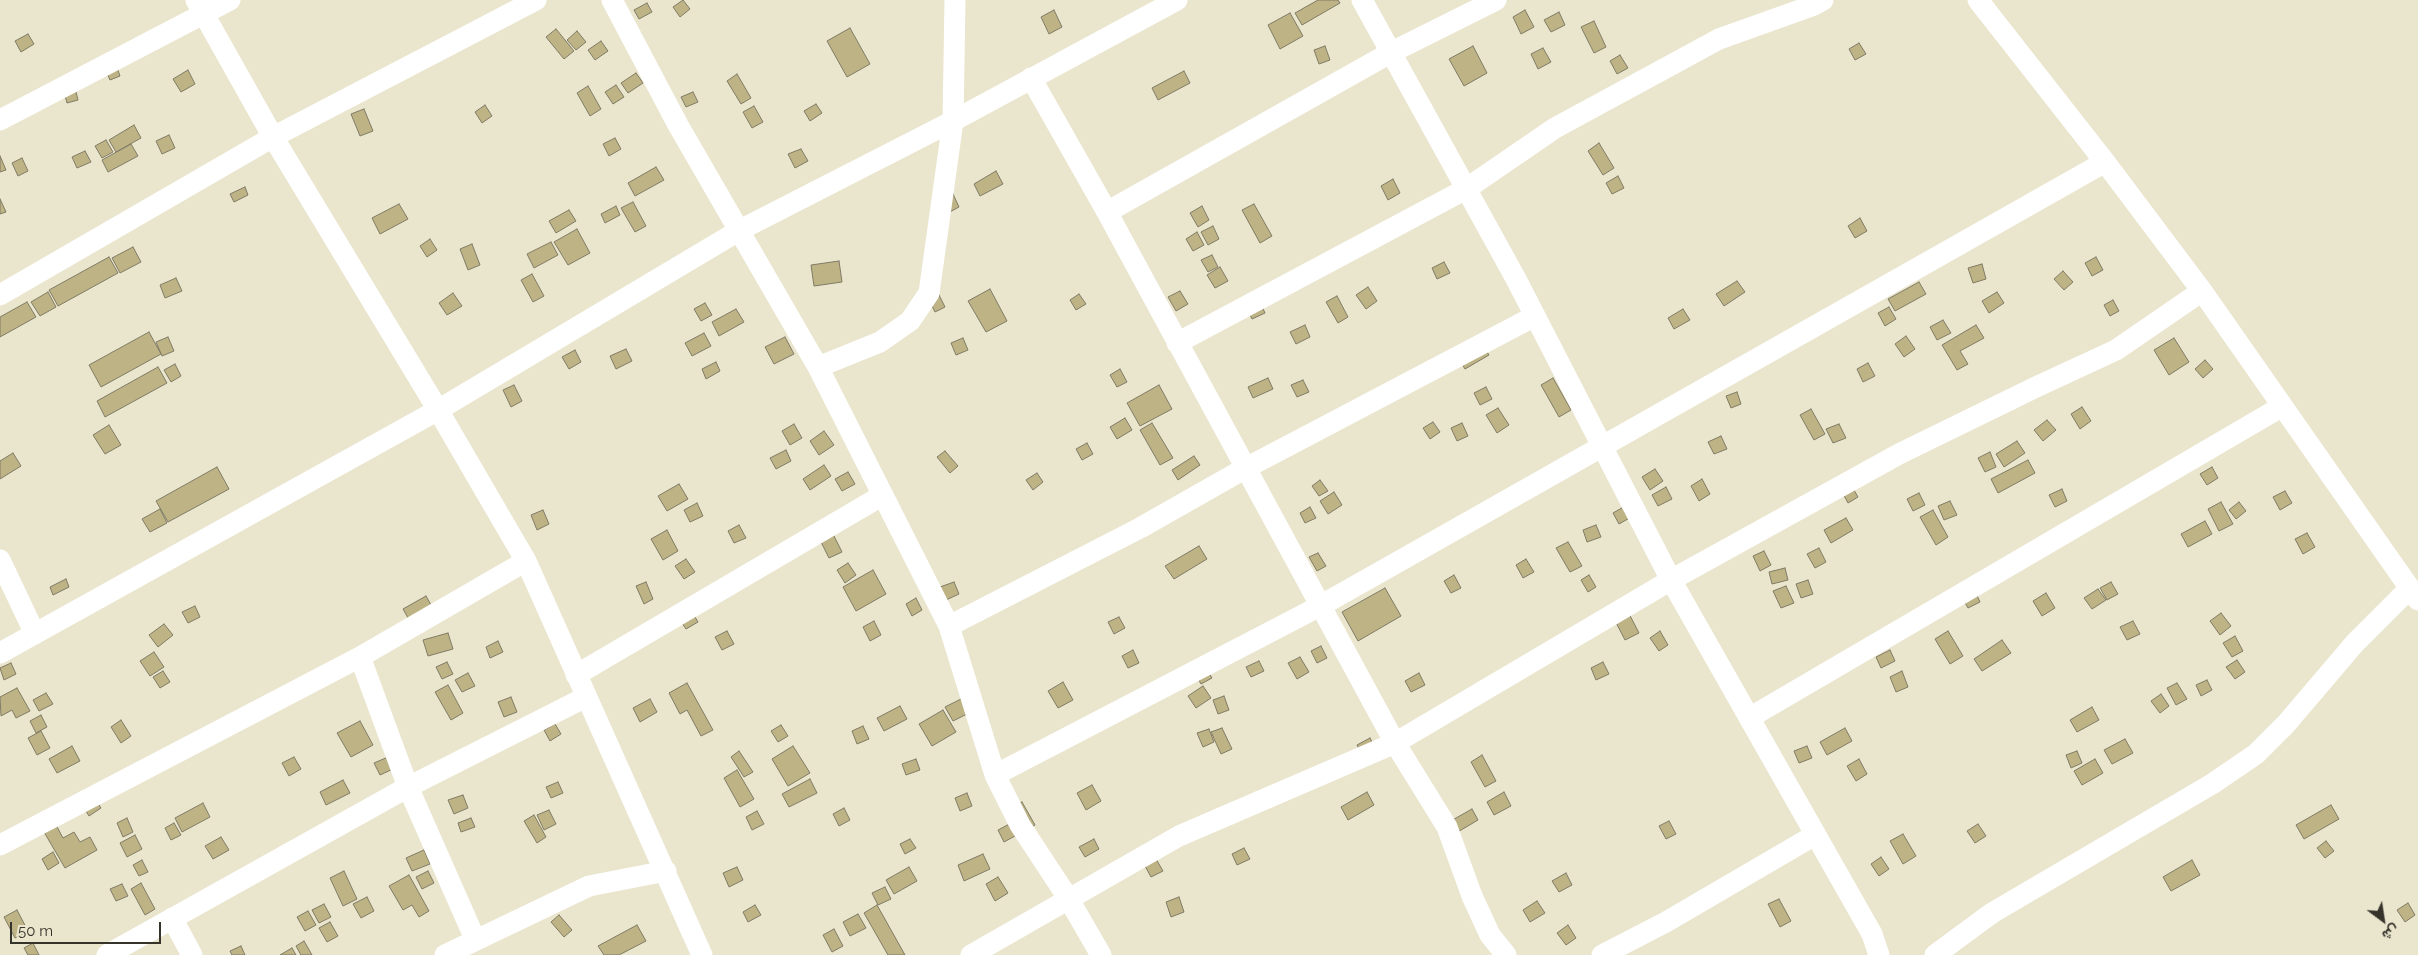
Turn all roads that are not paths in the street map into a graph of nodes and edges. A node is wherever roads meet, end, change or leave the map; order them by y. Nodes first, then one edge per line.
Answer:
1 (230, 0) edge
2 (536, 0) edge
3 (612, 0) edge
4 (955, 0) edge
5 (1176, 0) edge
6 (1362, 0) edge
7 (1496, 0) edge
8 (1823, 0) edge
9 (1978, 0) edge
10 (200, 7) edge
11 (1390, 52) junction
12 (1031, 78) junction
13 (0, 120) edge
14 (953, 121) junction
15 (273, 137) junction
16 (2106, 162) junction
17 (1466, 189) junction
18 (1107, 212) junction
19 (740, 230) junction
20 (2202, 291) junction
21 (0, 295) edge
22 (1535, 316) junction
23 (1177, 343) junction
24 (818, 367) junction
25 (2281, 407) junction
26 (438, 410) junction
27 (1602, 445) junction
28 (1244, 469) junction
29 (883, 496) junction
30 (0, 560) edge
31 (526, 560) junction
32 (1671, 580) junction
33 (2413, 594) edge
34 (1320, 606) junction
35 (949, 626) junction
36 (35, 634) junction
37 (0, 653) edge
38 (360, 657) junction
39 (576, 676) junction
40 (586, 697) junction
41 (1749, 718) junction
42 (1395, 743) junction
43 (995, 775) junction
44 (408, 787) junction
45 (1816, 834) junction
46 (0, 845) edge
47 (666, 870) junction
48 (1068, 898) junction
49 (172, 918) junction
50 (475, 939) junction
51 (107, 955) edge
52 (192, 955) edge
53 (445, 955) edge
54 (702, 955) edge
55 (971, 955) edge
56 (1101, 955) edge
57 (1506, 955) edge
58 (1602, 955) edge
59 (1879, 955) edge
60 (1935, 955) edge

1 - 10 street
2 - 15 street
3 - 19 street
4 - 14 street
5 - 12 street
6 - 11 street
7 - 11 street
8 - 17 street
9 - 16 street
10 - 13 street
10 - 15 street
11 - 17 street
11 - 18 street
12 - 14 street
12 - 18 street
14 - 19 street
14 - 24 street
15 - 21 street
15 - 26 street
16 - 20 street
16 - 27 street
17 - 22 street
17 - 23 street
18 - 23 street
19 - 24 street
19 - 26 street
20 - 25 street
20 - 32 street
22 - 27 street
22 - 28 street
23 - 28 street
24 - 29 street
25 - 33 street
25 - 41 street
26 - 31 street
26 - 36 street
27 - 32 street
27 - 34 street
28 - 34 street
28 - 35 street
29 - 35 street
29 - 39 street
30 - 36 street
31 - 38 street
31 - 39 street
32 - 41 street
32 - 42 street
33 - 60 street
34 - 42 street
34 - 43 street
35 - 43 street
36 - 37 street
38 - 44 street
38 - 46 street
39 - 40 street
40 - 44 street
40 - 47 street
41 - 45 street
42 - 48 street
42 - 57 street
43 - 48 street
44 - 49 street
44 - 50 street
45 - 58 street
45 - 59 street
47 - 50 street
47 - 54 street
48 - 55 street
48 - 56 street
49 - 51 street
49 - 52 street
50 - 53 street

